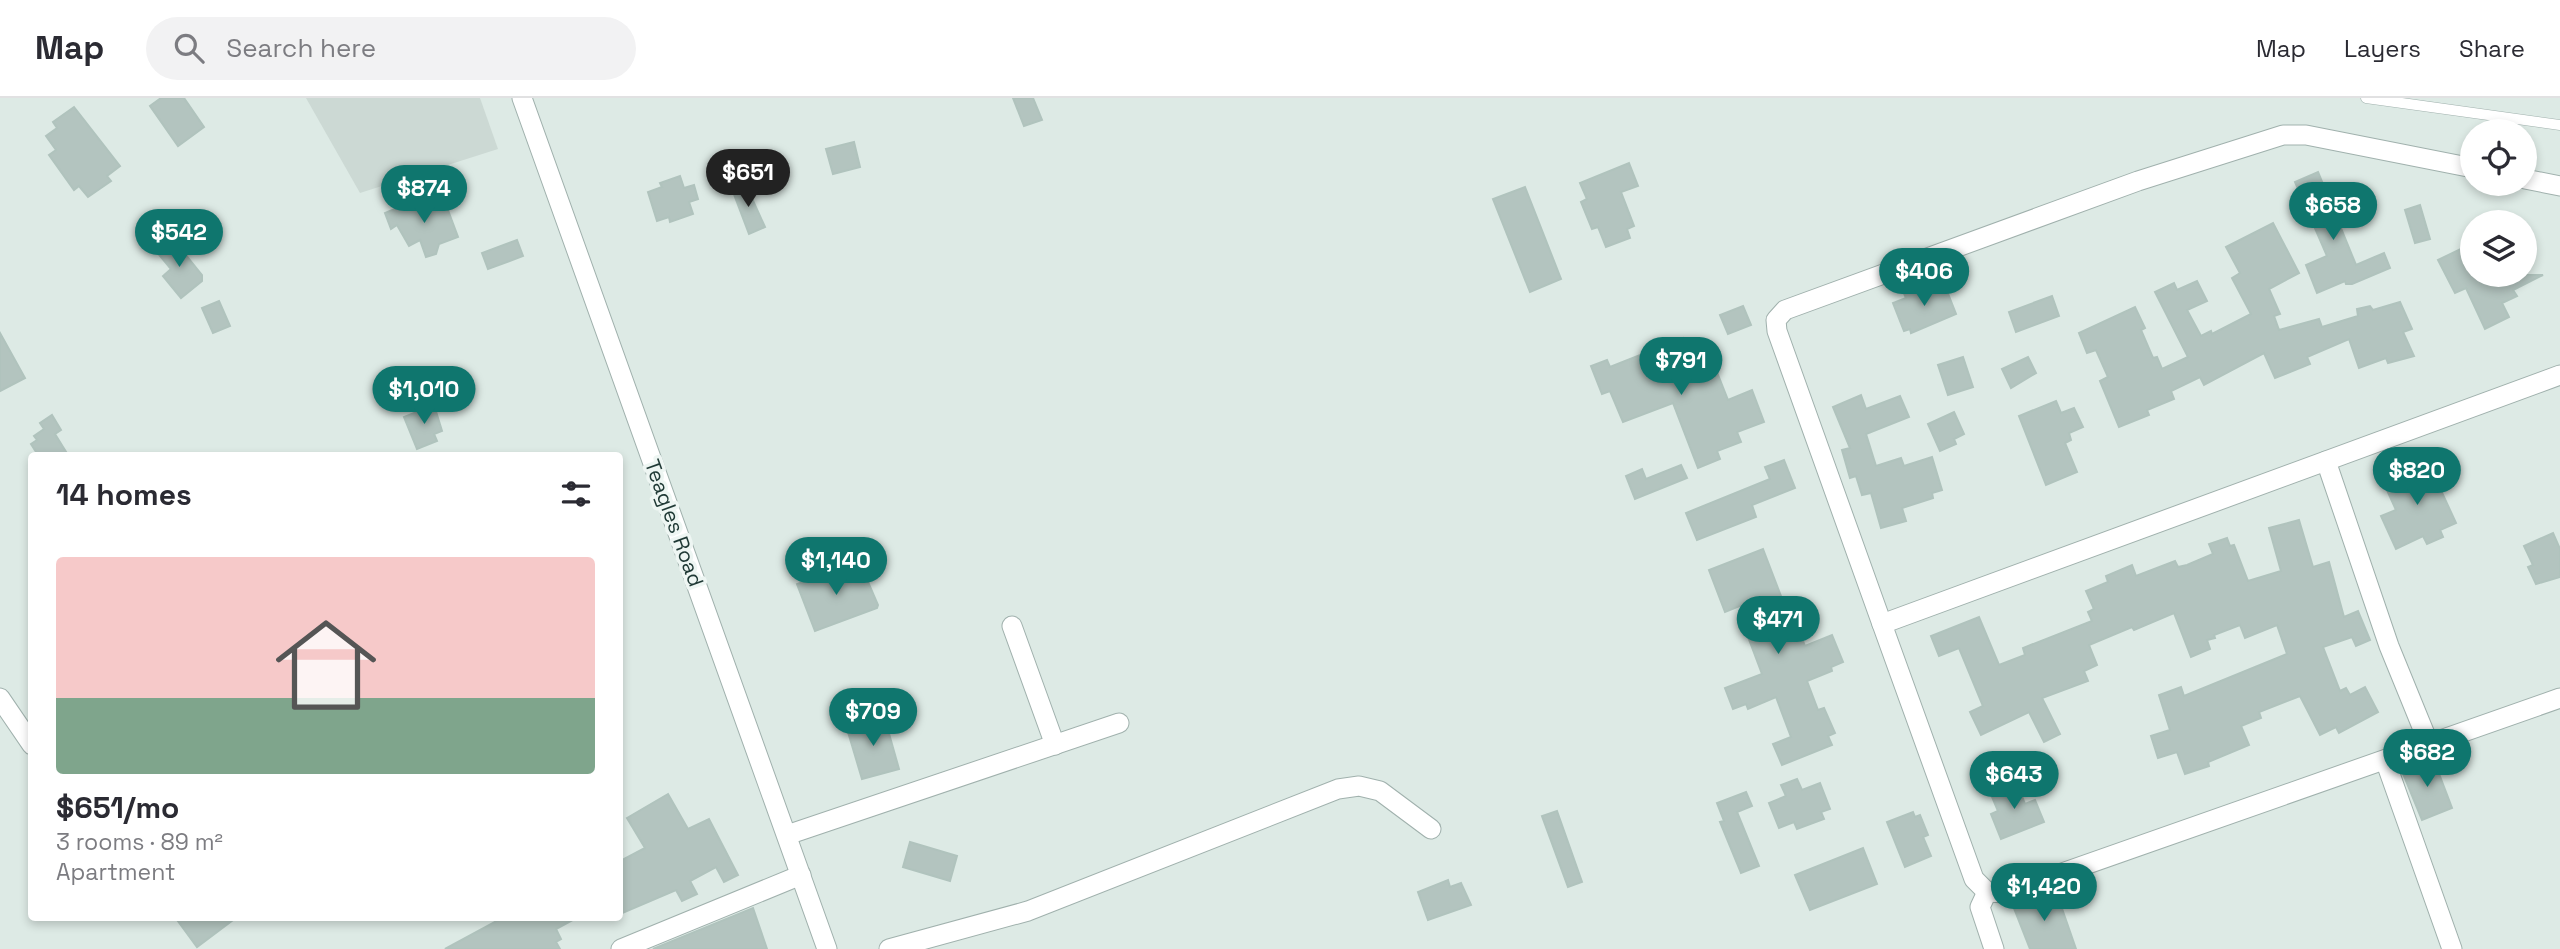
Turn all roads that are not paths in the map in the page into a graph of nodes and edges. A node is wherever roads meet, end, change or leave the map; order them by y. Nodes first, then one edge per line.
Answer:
1 (522, 98) edge
2 (2366, 98) edge
3 (2560, 125) edge
4 (2460, 165) edge
5 (2537, 181) edge
6 (2560, 186) edge
7 (2560, 374) edge
8 (2326, 461) junction
9 (1882, 624) junction
10 (1012, 626) dead end
11 (0, 698) edge
12 (2560, 698) edge
13 (1119, 723) dead end
14 (28, 739) edge
15 (2429, 744) junction
16 (1055, 745) junction
17 (2385, 760) junction
18 (1431, 829) dead end
19 (786, 835) junction
20 (801, 875) junction
21 (1987, 892) junction
22 (621, 949) edge
23 (827, 949) edge
24 (889, 949) edge
25 (1994, 949) edge
26 (2452, 949) edge

1 - 19 street, Teagles Road
2 - 3 lane
4 - 9 street
5 - 6 street
7 - 8 street
8 - 9 street
8 - 15 street
9 - 21 street
10 - 16 street
11 - 14 street
12 - 15 street
13 - 16 street
15 - 17 street
16 - 19 street
17 - 21 street
17 - 26 street
18 - 24 street
19 - 20 street, Teagles Road
20 - 22 street
20 - 23 street, Teagles Road
21 - 25 street

